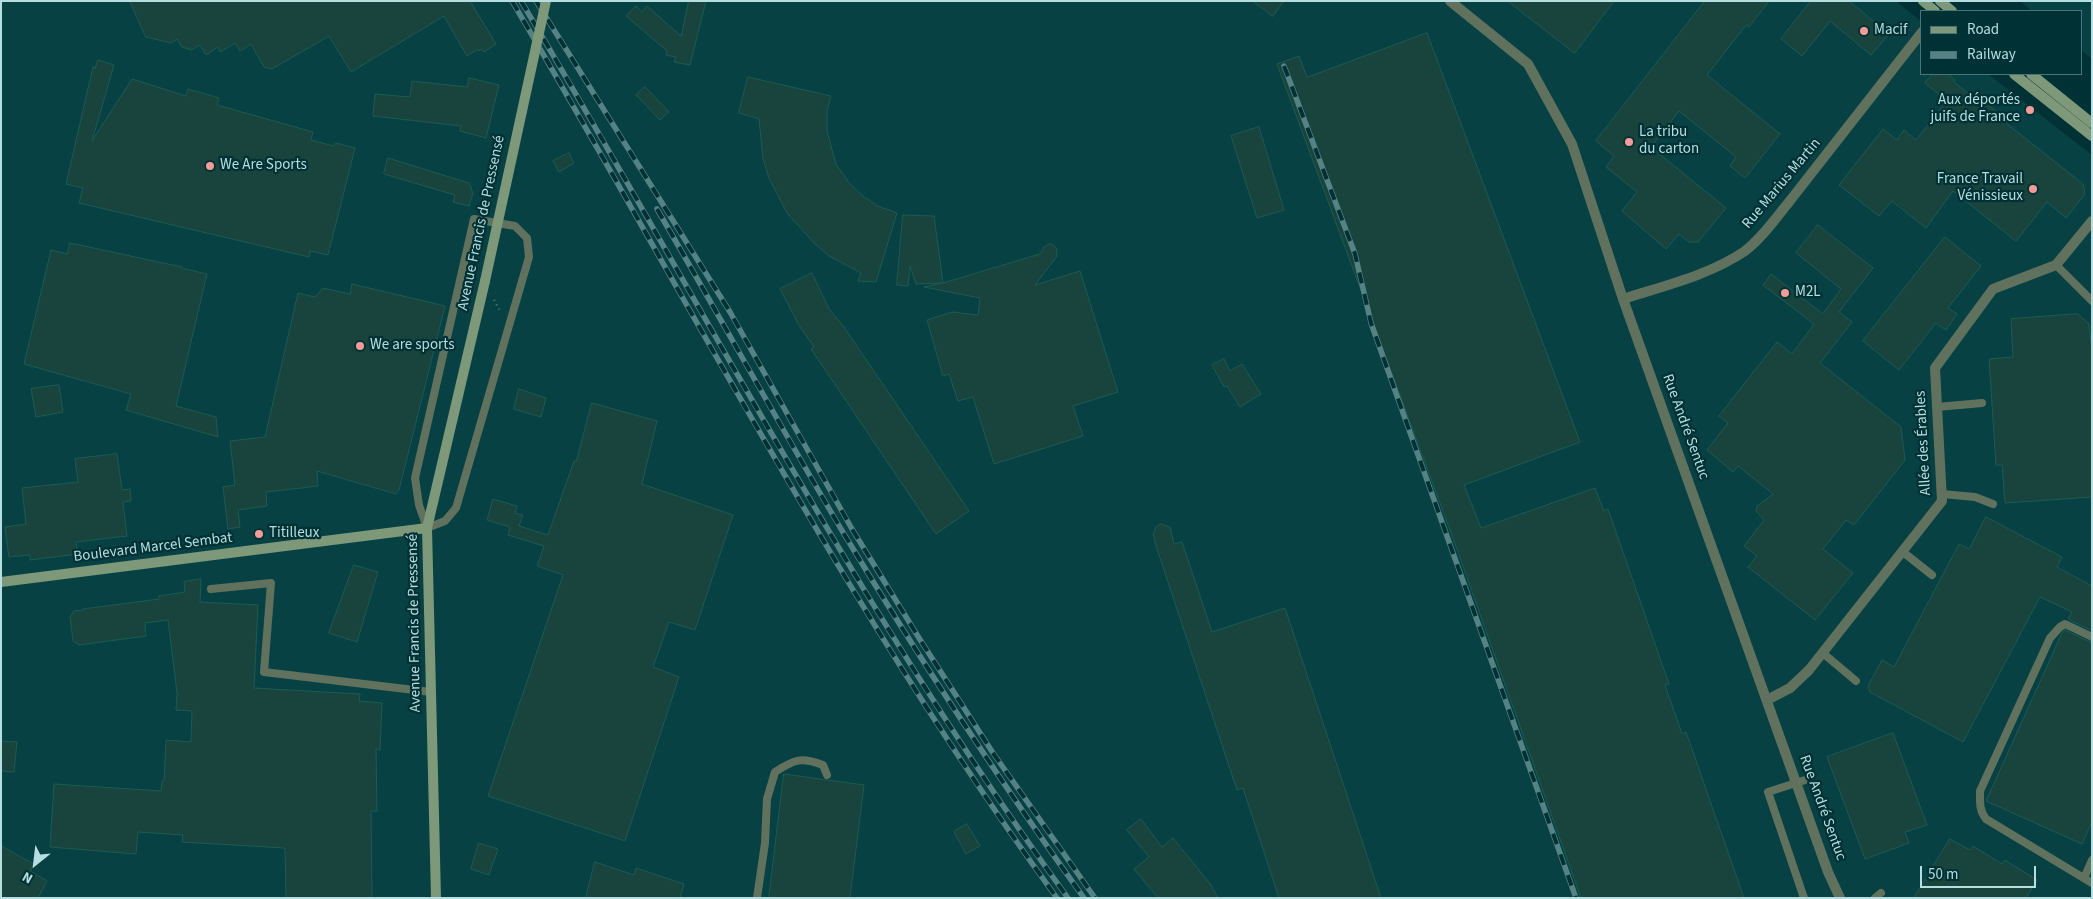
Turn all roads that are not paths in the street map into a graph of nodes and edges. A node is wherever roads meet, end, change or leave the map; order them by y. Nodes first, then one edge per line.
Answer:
1 (546, 1) edge
2 (1450, 1) edge
3 (1922, 1) edge
4 (1939, 7) edge
5 (1920, 35) edge
6 (2015, 75) edge
7 (2031, 75) edge
8 (2092, 123) edge
9 (2092, 136) edge
10 (2092, 221) edge
11 (2056, 265) junction
12 (1623, 299) junction
13 (2092, 301) edge
14 (1982, 403) dead end
15 (1937, 407) junction
16 (1942, 494) junction
17 (1993, 504) dead end
18 (427, 528) junction
19 (1903, 552) junction
20 (1932, 574) dead end
21 (1, 582) edge
22 (211, 589) dead end
23 (2092, 637) edge
24 (1824, 654) junction
25 (1856, 681) dead end
26 (431, 692) junction
27 (1767, 700) junction
28 (827, 774) dead end
29 (1801, 781) junction
30 (2092, 860) edge
31 (2084, 878) junction
32 (2092, 883) edge
33 (436, 898) edge
34 (757, 898) edge
35 (1804, 898) edge
36 (1840, 898) edge

1 - 18 street, Avenue Francis de Pressensé, bridge
2 - 12 street, Rue André Sentuc
3 - 4 street
5 - 12 street, Rue Marius Martin
6 - 9 street
7 - 8 street
10 - 11 street, Allée des Érables
11 - 13 lane
11 - 15 street, Allée des Érables
12 - 27 street, Rue André Sentuc
14 - 15 lane
15 - 16 street, Allée des Érables
16 - 17 lane
16 - 19 street, Allée des Érables
18 - 18 lane
18 - 21 street, Boulevard Marcel Sembat
18 - 26 street, Avenue Francis de Pressensé
19 - 20 lane
19 - 24 street, Allée des Érables
22 - 26 lane
23 - 31 lane
24 - 25 lane
24 - 27 street, Allée des Érables
26 - 33 street, Avenue Francis de Pressensé
27 - 29 street, Rue André Sentuc
28 - 34 lane
29 - 35 lane
29 - 36 street, Rue André Sentuc
30 - 31 lane
31 - 32 lane

